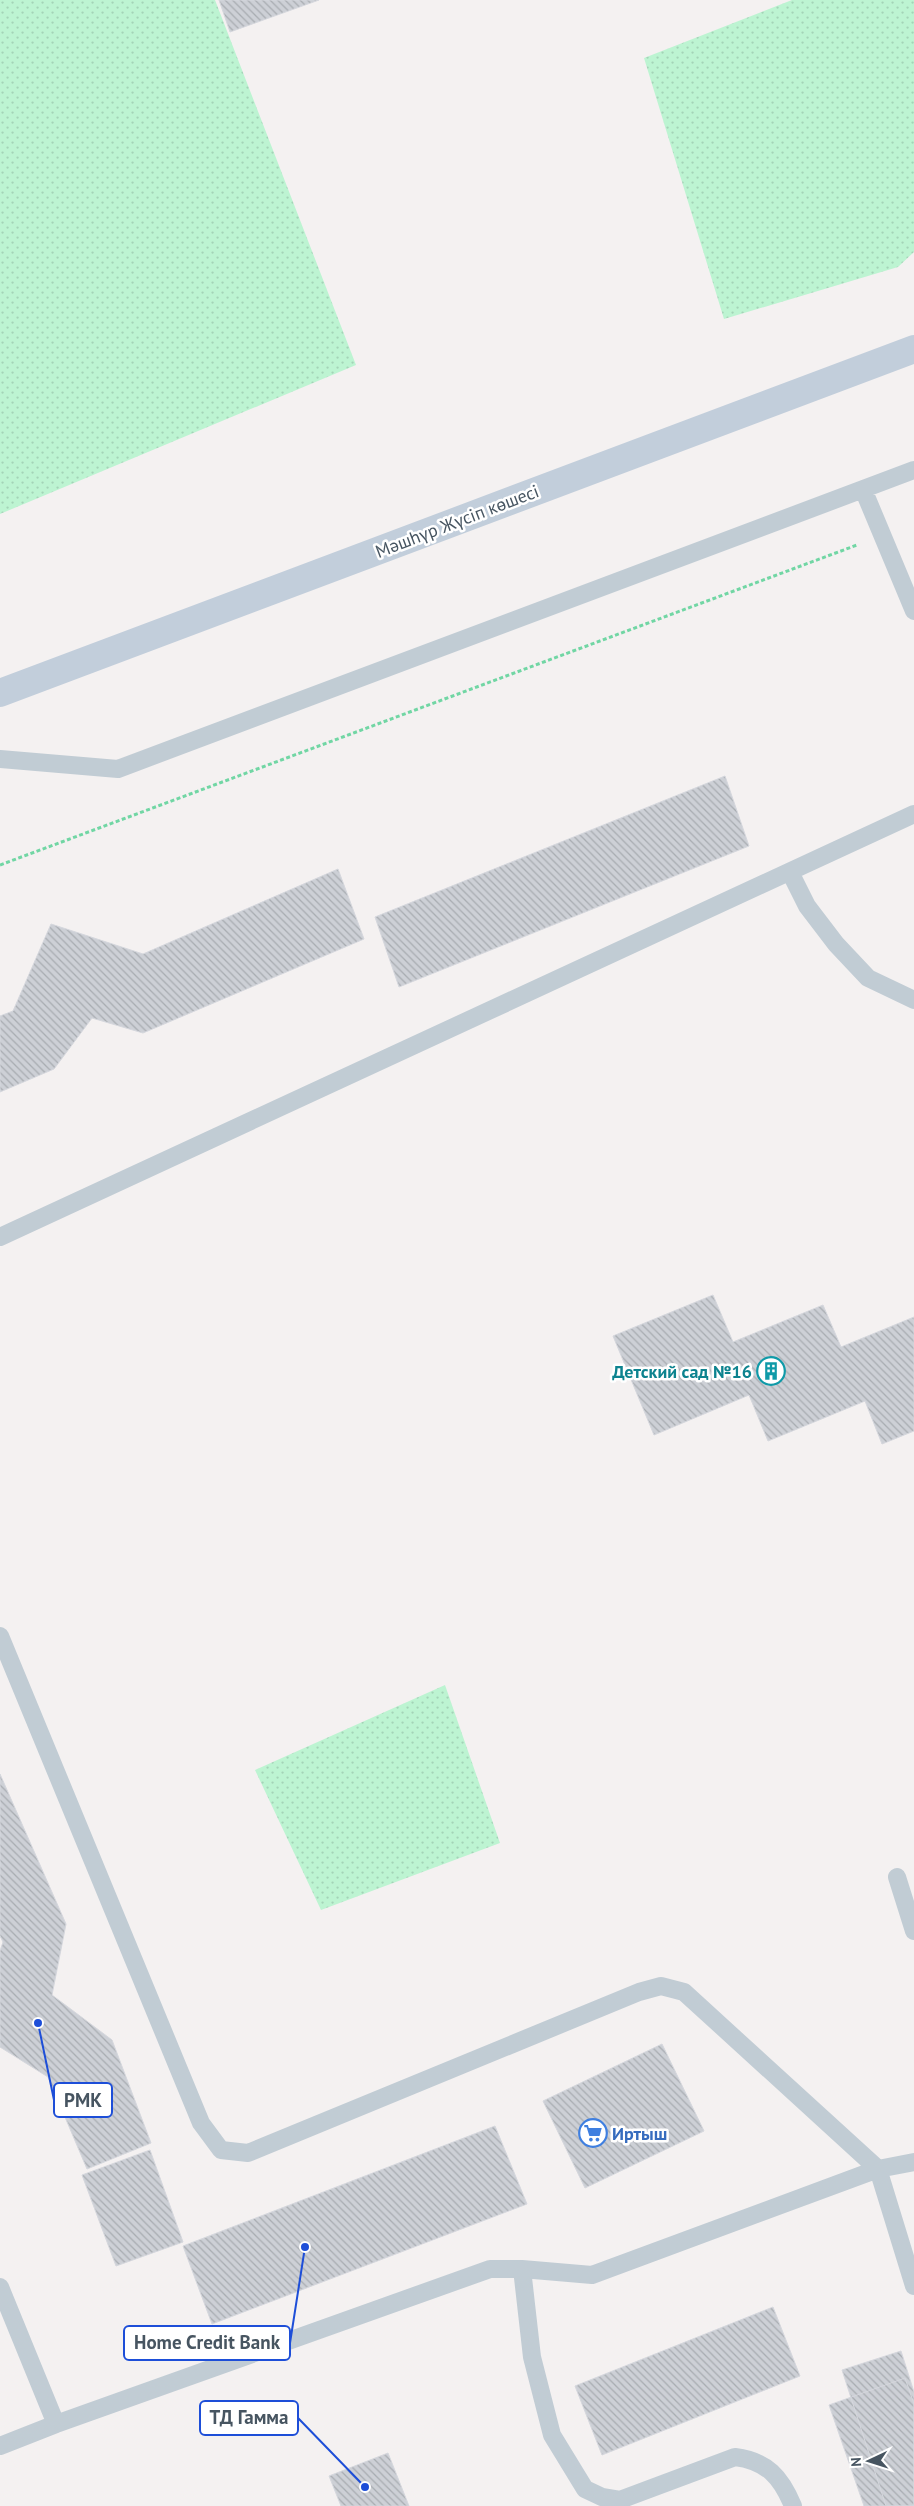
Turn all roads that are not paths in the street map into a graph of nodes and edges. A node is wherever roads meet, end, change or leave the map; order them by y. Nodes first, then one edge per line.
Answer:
1 (914, 349) edge
2 (914, 470) edge
3 (863, 489) junction
4 (913, 606) edge
5 (0, 692) edge
6 (0, 759) edge
7 (914, 814) edge
8 (790, 872) junction
9 (914, 1000) edge
10 (0, 1237) edge
11 (0, 1636) edge
12 (897, 1877) dead end
13 (914, 1931) edge
14 (914, 2162) edge
15 (878, 2169) junction
16 (522, 2268) junction
17 (914, 2286) edge
18 (0, 2287) edge
19 (56, 2424) junction
20 (0, 2446) edge
21 (793, 2506) edge

1 - 5 main road, Мәшһүр Жүсіп көшесі
2 - 3 lane
3 - 4 lane
3 - 6 lane
7 - 8 lane
8 - 9 lane
8 - 10 lane
11 - 15 lane
12 - 13 lane
14 - 15 lane
15 - 16 lane
15 - 17 lane
16 - 19 lane
16 - 21 lane
18 - 19 lane
19 - 20 lane

